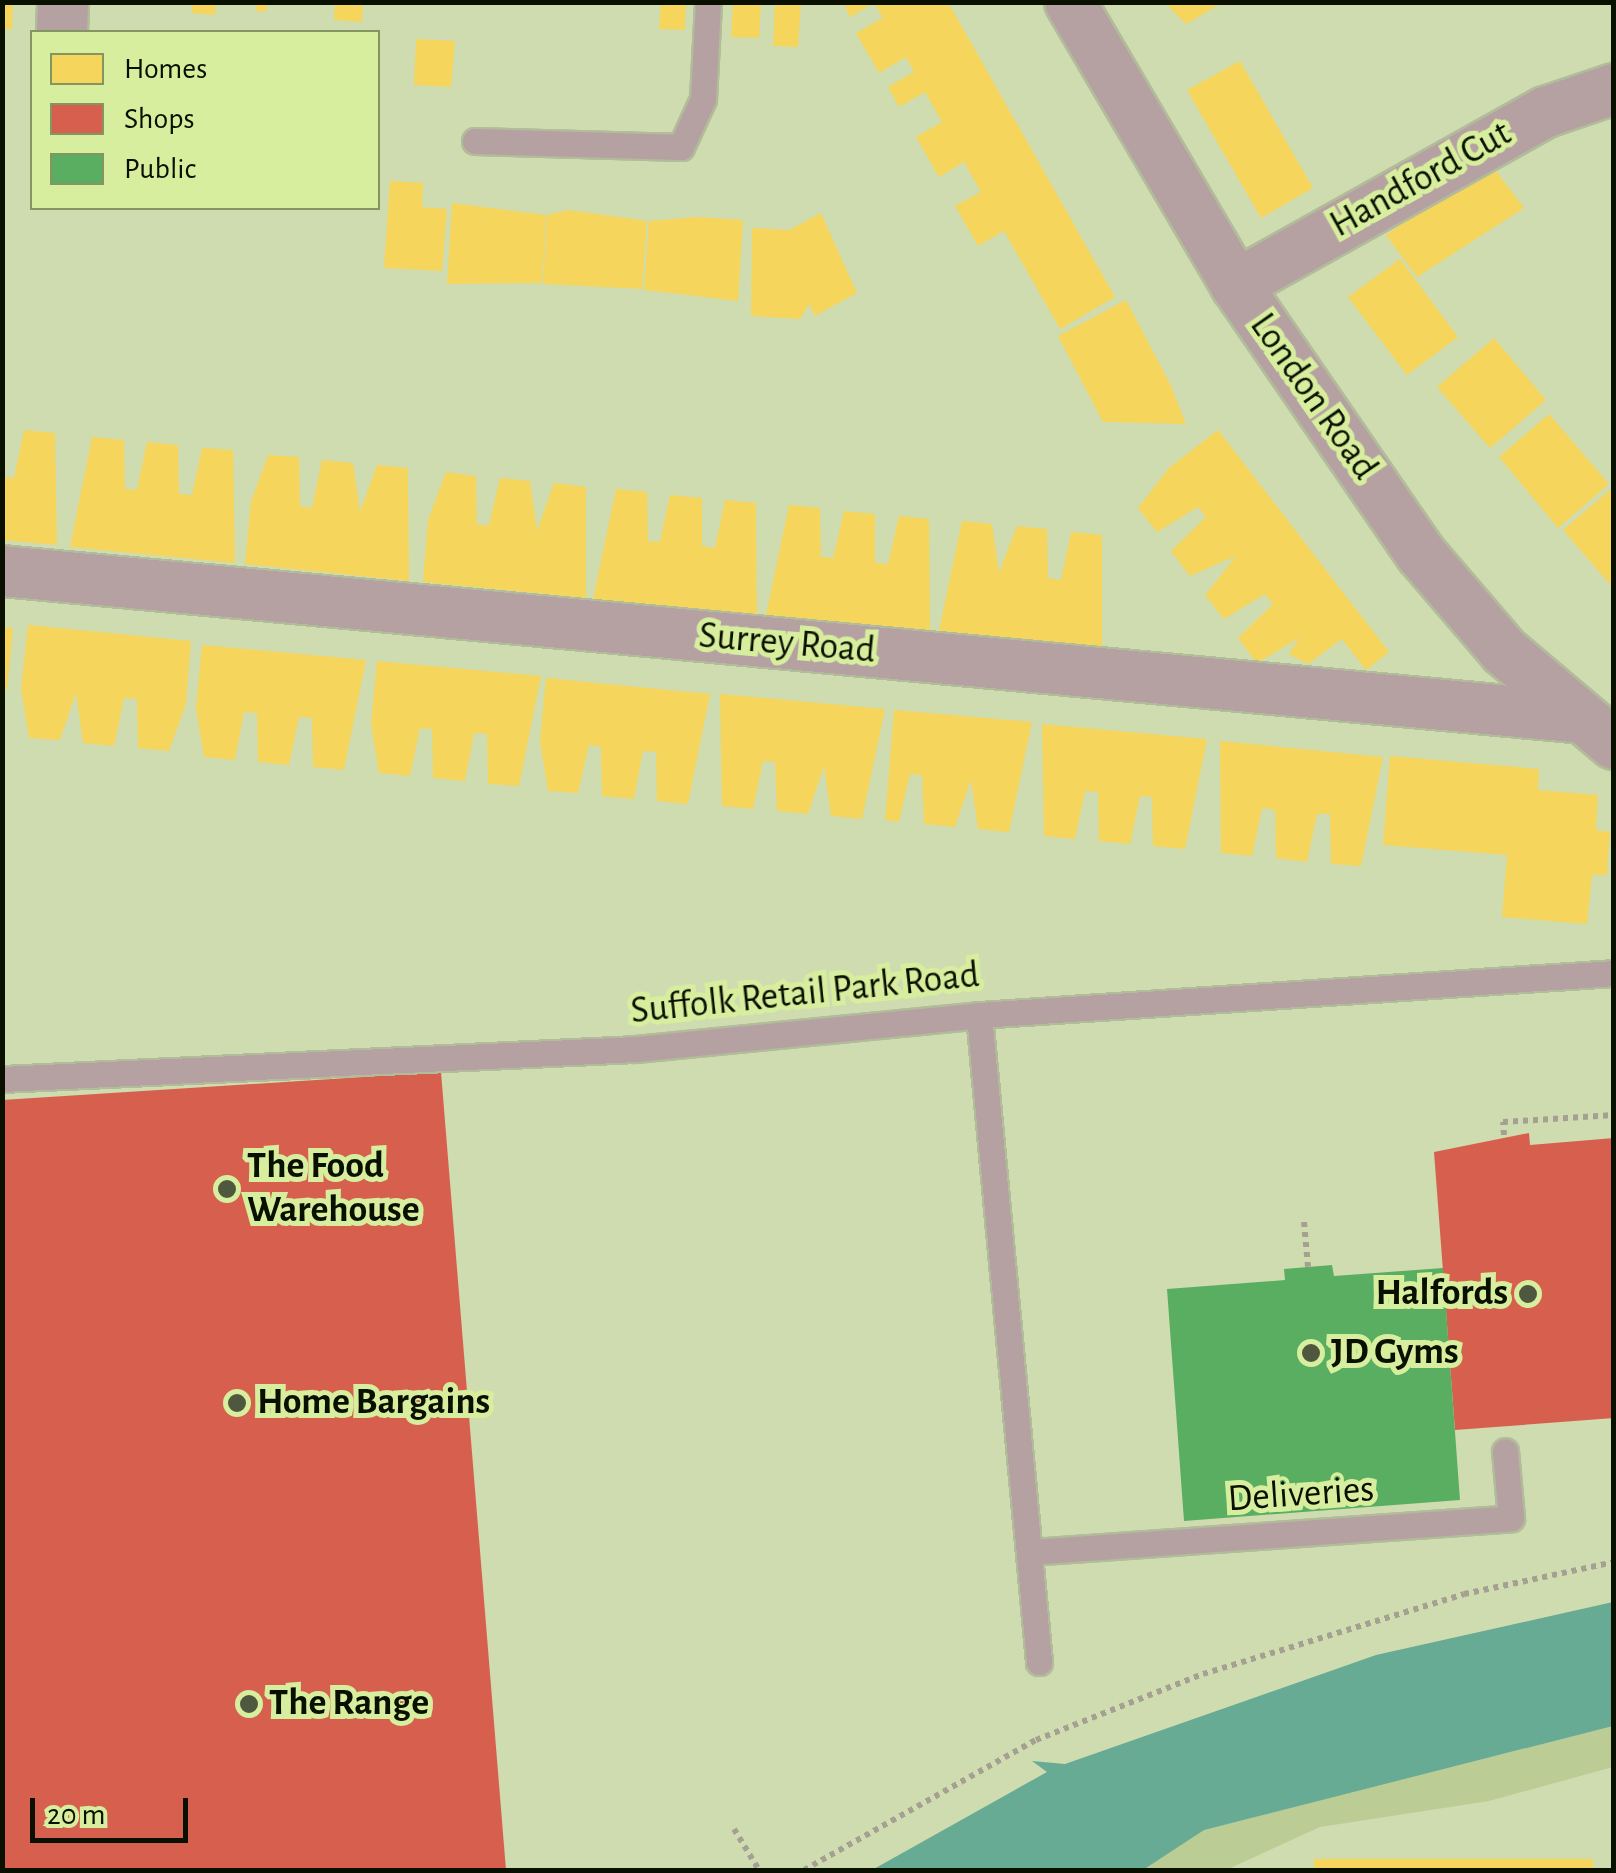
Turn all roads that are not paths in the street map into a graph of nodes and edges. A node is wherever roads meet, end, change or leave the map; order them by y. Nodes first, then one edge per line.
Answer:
1 (64, 2) edge
2 (708, 2) edge
3 (1070, 2) edge
4 (62, 30) edge
5 (1614, 88) edge
6 (475, 141) dead end
7 (1236, 285) junction
8 (2, 571) edge
9 (1572, 717) junction
10 (1614, 744) edge
11 (1614, 973) edge
12 (979, 1015) junction
13 (2, 1079) edge
14 (1505, 1451) dead end
15 (1030, 1552) junction
16 (1039, 1662) dead end

1 - 4 street
2 - 6 lane
3 - 7 street, London Road
5 - 7 street, Handford Cut
7 - 9 street, London Road
8 - 9 street, Surrey Road
9 - 10 street, London Road
11 - 12 lane, Suffolk Retail Park Road
12 - 13 lane, Suffolk Retail Park Road
12 - 15 lane
14 - 15 lane, Deliveries
15 - 16 lane

